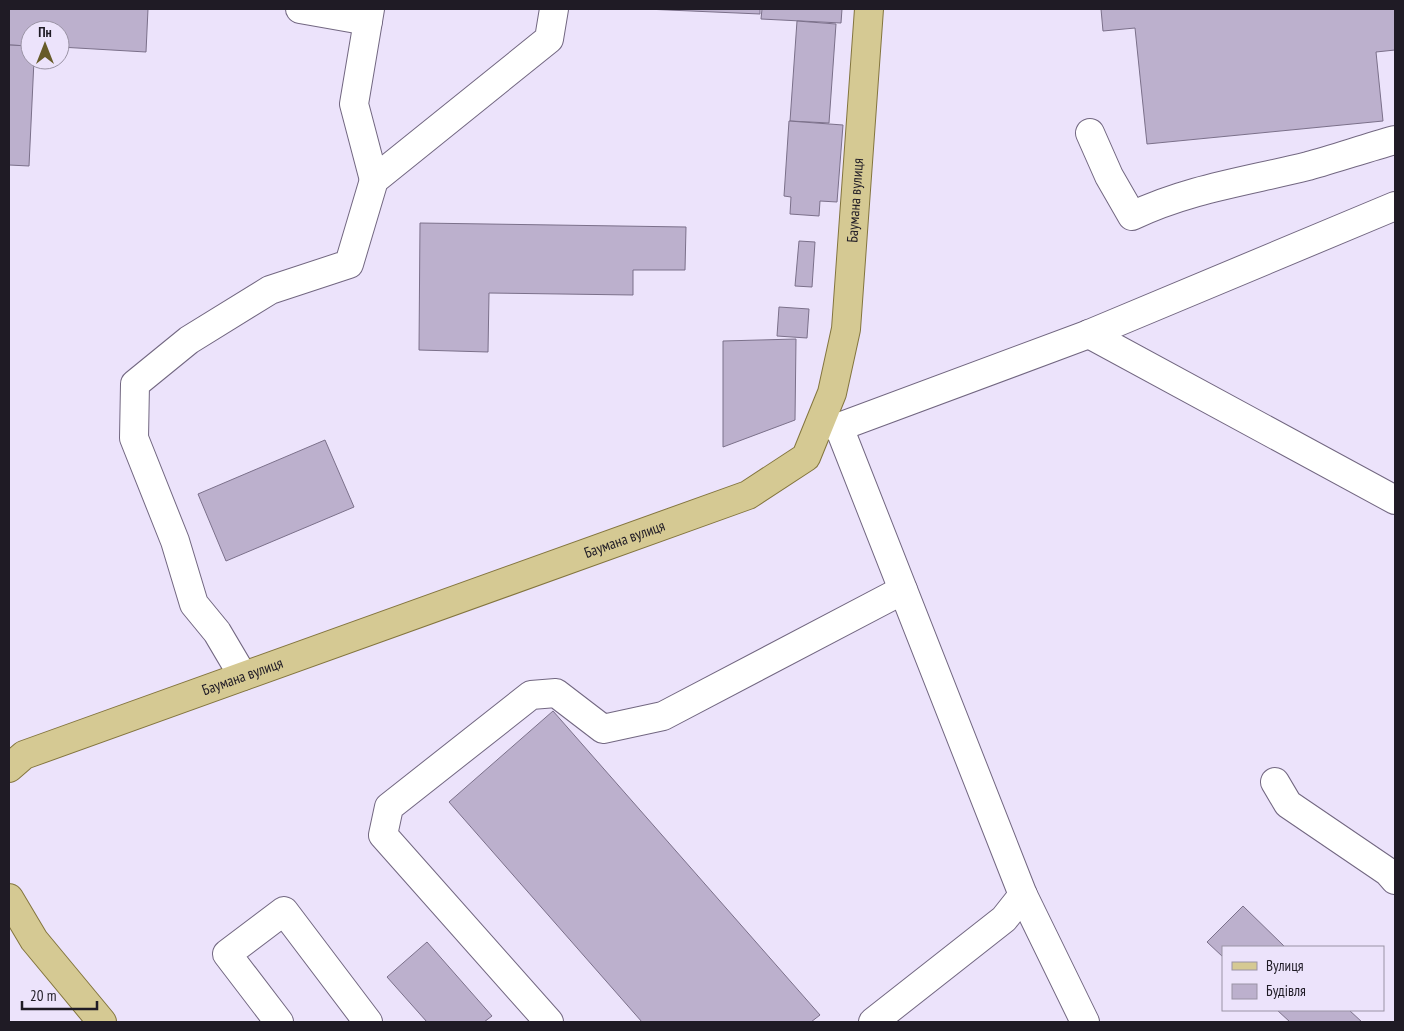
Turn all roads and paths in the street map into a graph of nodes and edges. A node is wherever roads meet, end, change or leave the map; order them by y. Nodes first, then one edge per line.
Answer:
1 (300, 9) edge
2 (554, 9) edge
3 (869, 9) edge
4 (369, 15) edge
5 (1090, 133) dead end
6 (1395, 140) edge
7 (374, 180) junction
8 (1395, 206) edge
9 (1090, 334) junction
10 (829, 425) junction
11 (1395, 500) edge
12 (902, 590) junction
13 (243, 676) junction
14 (9, 768) edge
15 (1275, 782) dead end
16 (1395, 880) edge
17 (1023, 895) junction
18 (9, 898) edge
19 (99, 1021) edge
20 (279, 1022) edge
21 (368, 1022) edge
22 (549, 1022) edge
23 (873, 1022) edge
24 (1085, 1022) edge

1 - 4 lane
2 - 7 lane
3 - 10 main road, Баумана вулиця
4 - 7 lane
5 - 6 lane
7 - 13 lane
8 - 9 lane
9 - 10 lane
9 - 11 lane
10 - 12 lane
10 - 13 main road, Баумана вулиця
12 - 17 lane
12 - 22 lane
13 - 14 main road, Баумана вулиця
15 - 16 lane
17 - 23 lane
17 - 24 lane
18 - 19 main road
20 - 21 lane

